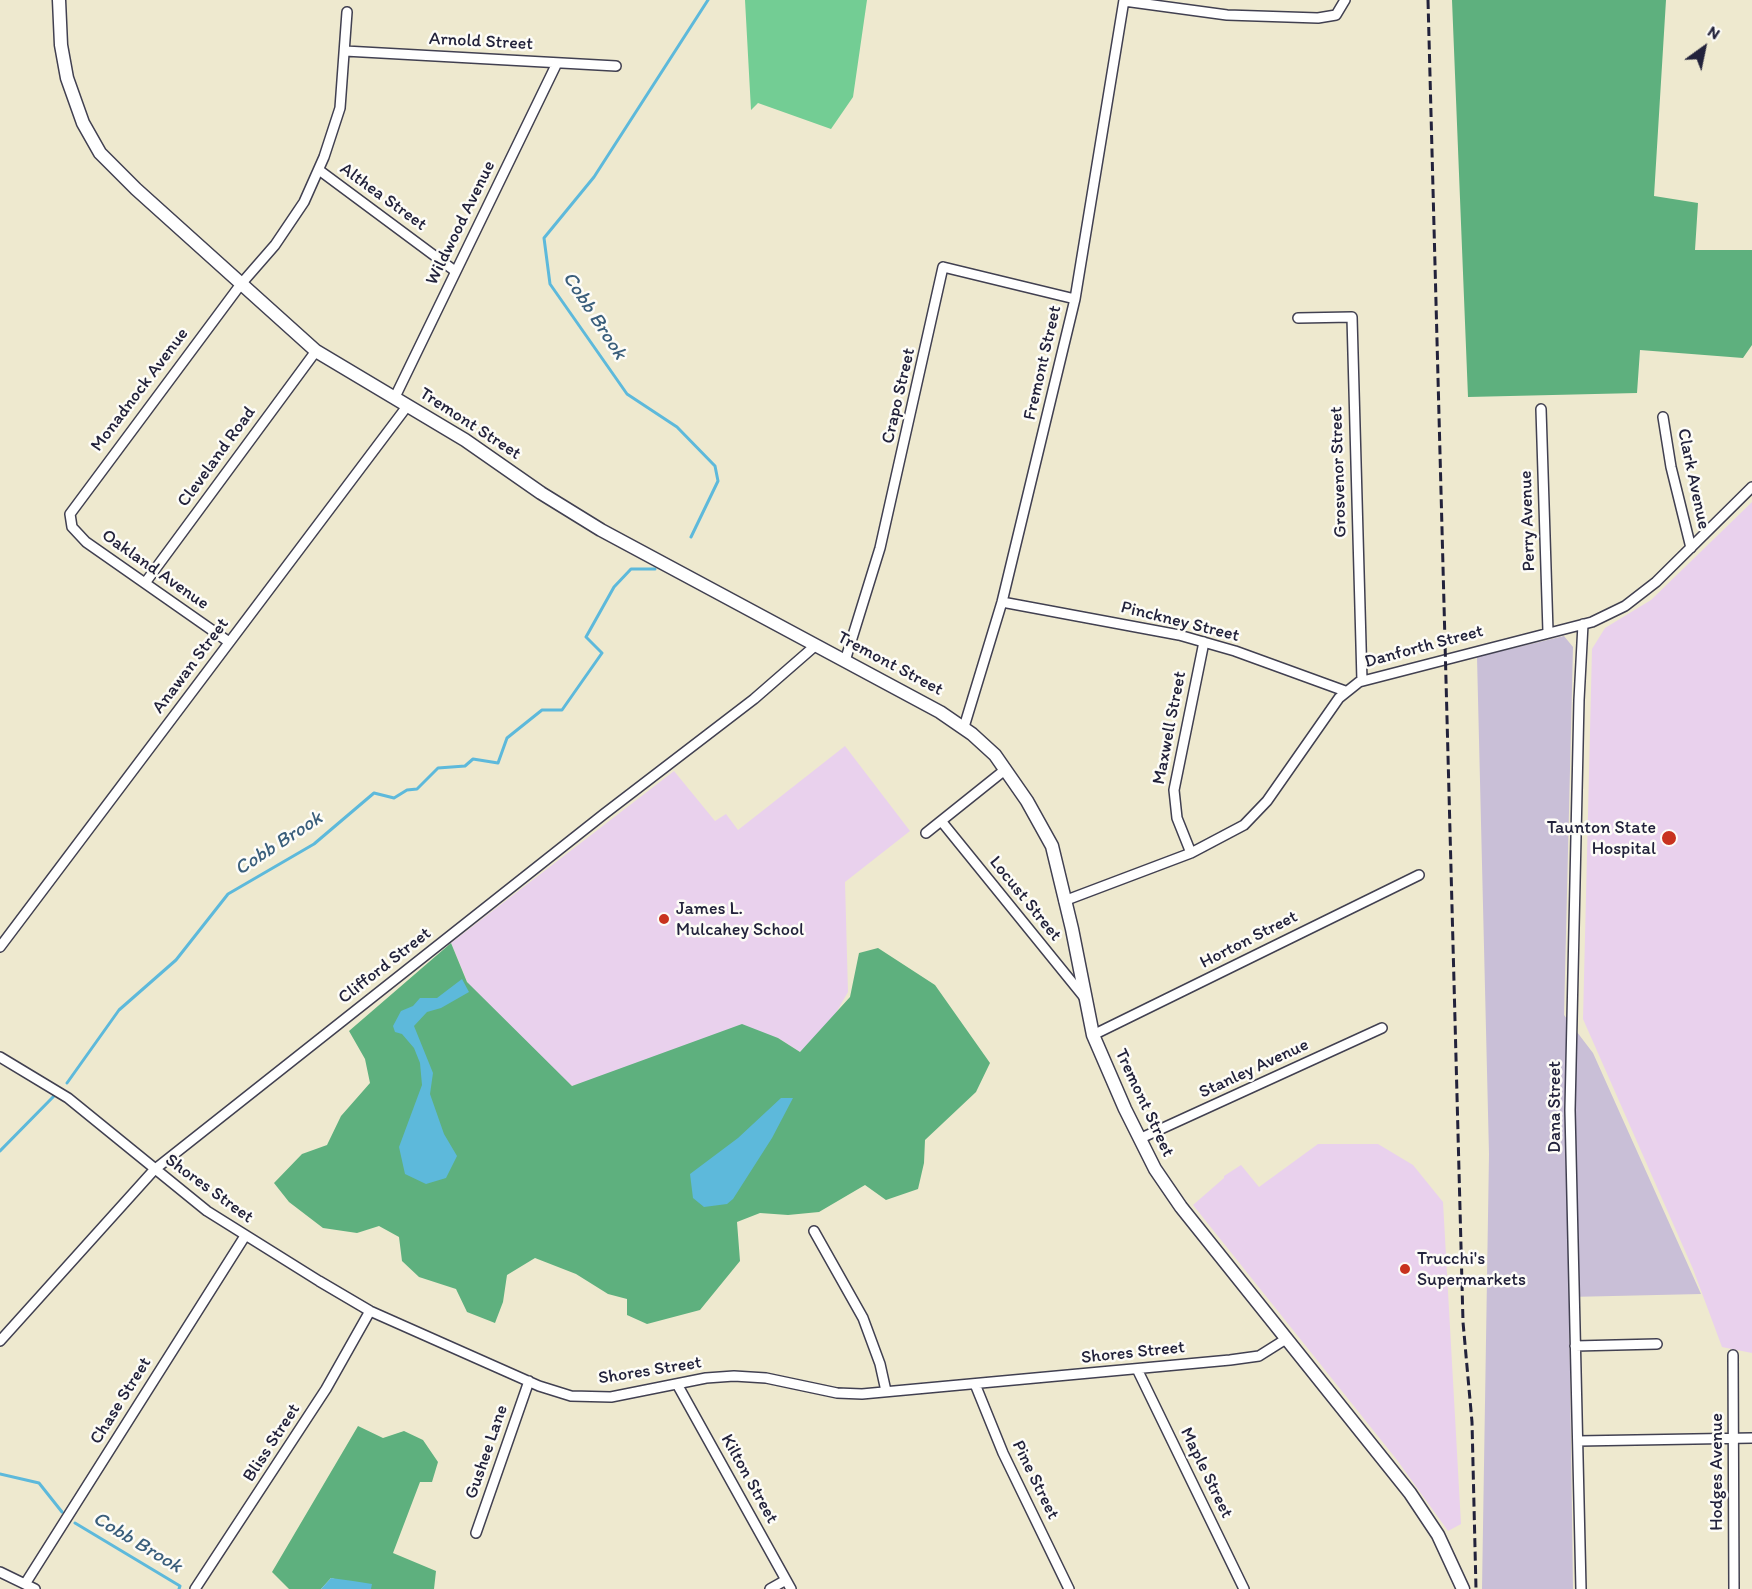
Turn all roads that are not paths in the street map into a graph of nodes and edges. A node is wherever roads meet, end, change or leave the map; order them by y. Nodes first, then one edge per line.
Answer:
1 (59, 0) edge
2 (1345, 0) edge
3 (1124, 1) edge
4 (347, 12) dead end
5 (345, 51) junction
6 (557, 63) junction
7 (616, 66) dead end
8 (319, 170) junction
9 (455, 271) junction
10 (241, 284) junction
11 (1076, 299) junction
12 (1298, 318) dead end
13 (316, 351) junction
14 (394, 397) junction
15 (408, 405) junction
16 (1541, 409) dead end
17 (1663, 417) dead end
18 (1752, 486) edge
19 (69, 519) joint
20 (1691, 548) junction
21 (145, 583) junction
22 (1002, 602) junction
23 (1583, 624) junction
24 (1548, 632) junction
25 (229, 642) junction
26 (1204, 642) junction
27 (816, 645) junction
28 (845, 661) junction
29 (1362, 681) junction
30 (1345, 691) junction
31 (964, 727) junction
32 (1006, 769) junction
33 (942, 822) junction
34 (926, 833) dead end
35 (1191, 853) junction
36 (1419, 875) dead end
37 (1064, 901) junction
38 (0, 947) edge
39 (1084, 997) junction
40 (1382, 1028) dead end
41 (1093, 1035) junction
42 (0, 1057) edge
43 (1139, 1139) junction
44 (154, 1170) junction
45 (814, 1231) dead end
46 (245, 1236) junction
47 (370, 1311) junction
48 (1286, 1339) junction
49 (0, 1341) edge
50 (1658, 1344) dead end
51 (1575, 1346) junction
52 (1733, 1355) dead end
53 (1138, 1371) junction
54 (529, 1381) junction
55 (677, 1384) junction
56 (975, 1384) junction
57 (886, 1391) junction
58 (1732, 1438) junction
59 (1752, 1438) edge
60 (1578, 1442) junction
61 (476, 1533) dead end
62 (0, 1572) edge
63 (786, 1580) junction
64 (24, 1584) junction
65 (35, 1589) edge
66 (195, 1589) edge
67 (770, 1589) edge
68 (791, 1589) edge
69 (1069, 1589) edge
70 (1244, 1589) edge
71 (1463, 1589) edge
72 (1581, 1589) edge
73 (1734, 1589) edge

1 - 10 main road, Tremont Street
2 - 3 street
3 - 11 street, Fremont Street
4 - 5 street, Monadnock Avenue
5 - 6 street, Arnold Street
5 - 8 street, Monadnock Avenue
6 - 7 street, Arnold Street
6 - 9 street, Wildwood Avenue
8 - 9 street, Althea Street
8 - 10 street, Monadnock Avenue
9 - 14 street, Wildwood Avenue
10 - 13 main road, Tremont Street
10 - 19 street, Monadnock Avenue
11 - 22 street, Fremont Street
11 - 28 street, Crapo Street
12 - 29 street, Grosvenor Street
13 - 14 main road, Tremont Street
13 - 21 street, Cleveland Road
14 - 15 main road, Tremont Street
15 - 25 street, Anawan Street
15 - 27 main road, Tremont Street
16 - 24 street, Perry Avenue
17 - 20 street, Clark Avenue
18 - 20 street, Danforth Street
19 - 21 street, Oakland Avenue
20 - 23 street, Danforth Street
21 - 25 street, Oakland Avenue
22 - 26 street, Pinckney Street
22 - 31 street, Fremont Street
23 - 24 street, Danforth Street
23 - 51 street, Dana Street
24 - 29 street, Danforth Street
25 - 38 street, Anawan Street
26 - 30 street, Pinckney Street
26 - 35 street, Maxwell Street
27 - 28 main road, Tremont Street
27 - 44 street, Clifford Street
28 - 31 main road, Tremont Street
29 - 30 street, Danforth Street
30 - 35 street, Danforth Street
31 - 32 main road, Tremont Street
32 - 33 street
32 - 37 main road, Tremont Street
33 - 34 street
33 - 39 street, Locust Street
35 - 37 street, Danforth Street
36 - 41 street, Horton Street
37 - 39 main road, Tremont Street
39 - 41 main road, Tremont Street
40 - 43 street, Stanley Avenue
41 - 43 main road, Tremont Street
42 - 44 street, Shores Street
43 - 48 main road, Tremont Street
44 - 46 street, Shores Street
44 - 49 street, Clifford Street
45 - 57 street
46 - 47 street, Shores Street
46 - 64 street, Chase Street
47 - 54 street, Shores Street
47 - 66 street, Bliss Street
48 - 53 street, Shores Street
48 - 71 main road, Tremont Street
50 - 51 street
51 - 60 street, Dana Street
52 - 58 street, Hodges Avenue
53 - 56 street, Shores Street
53 - 70 street, Maple Street
54 - 55 street, Shores Street
54 - 61 street, Gushee Lane
55 - 57 street, Shores Street
55 - 63 street, Kilton Street
56 - 57 street, Shores Street
56 - 69 street, Pine Street
58 - 59 street
58 - 60 street
58 - 73 street, Hodges Avenue
60 - 72 street, Dana Street
62 - 64 street
63 - 67 street
63 - 68 street, Kilton Street
64 - 65 street

